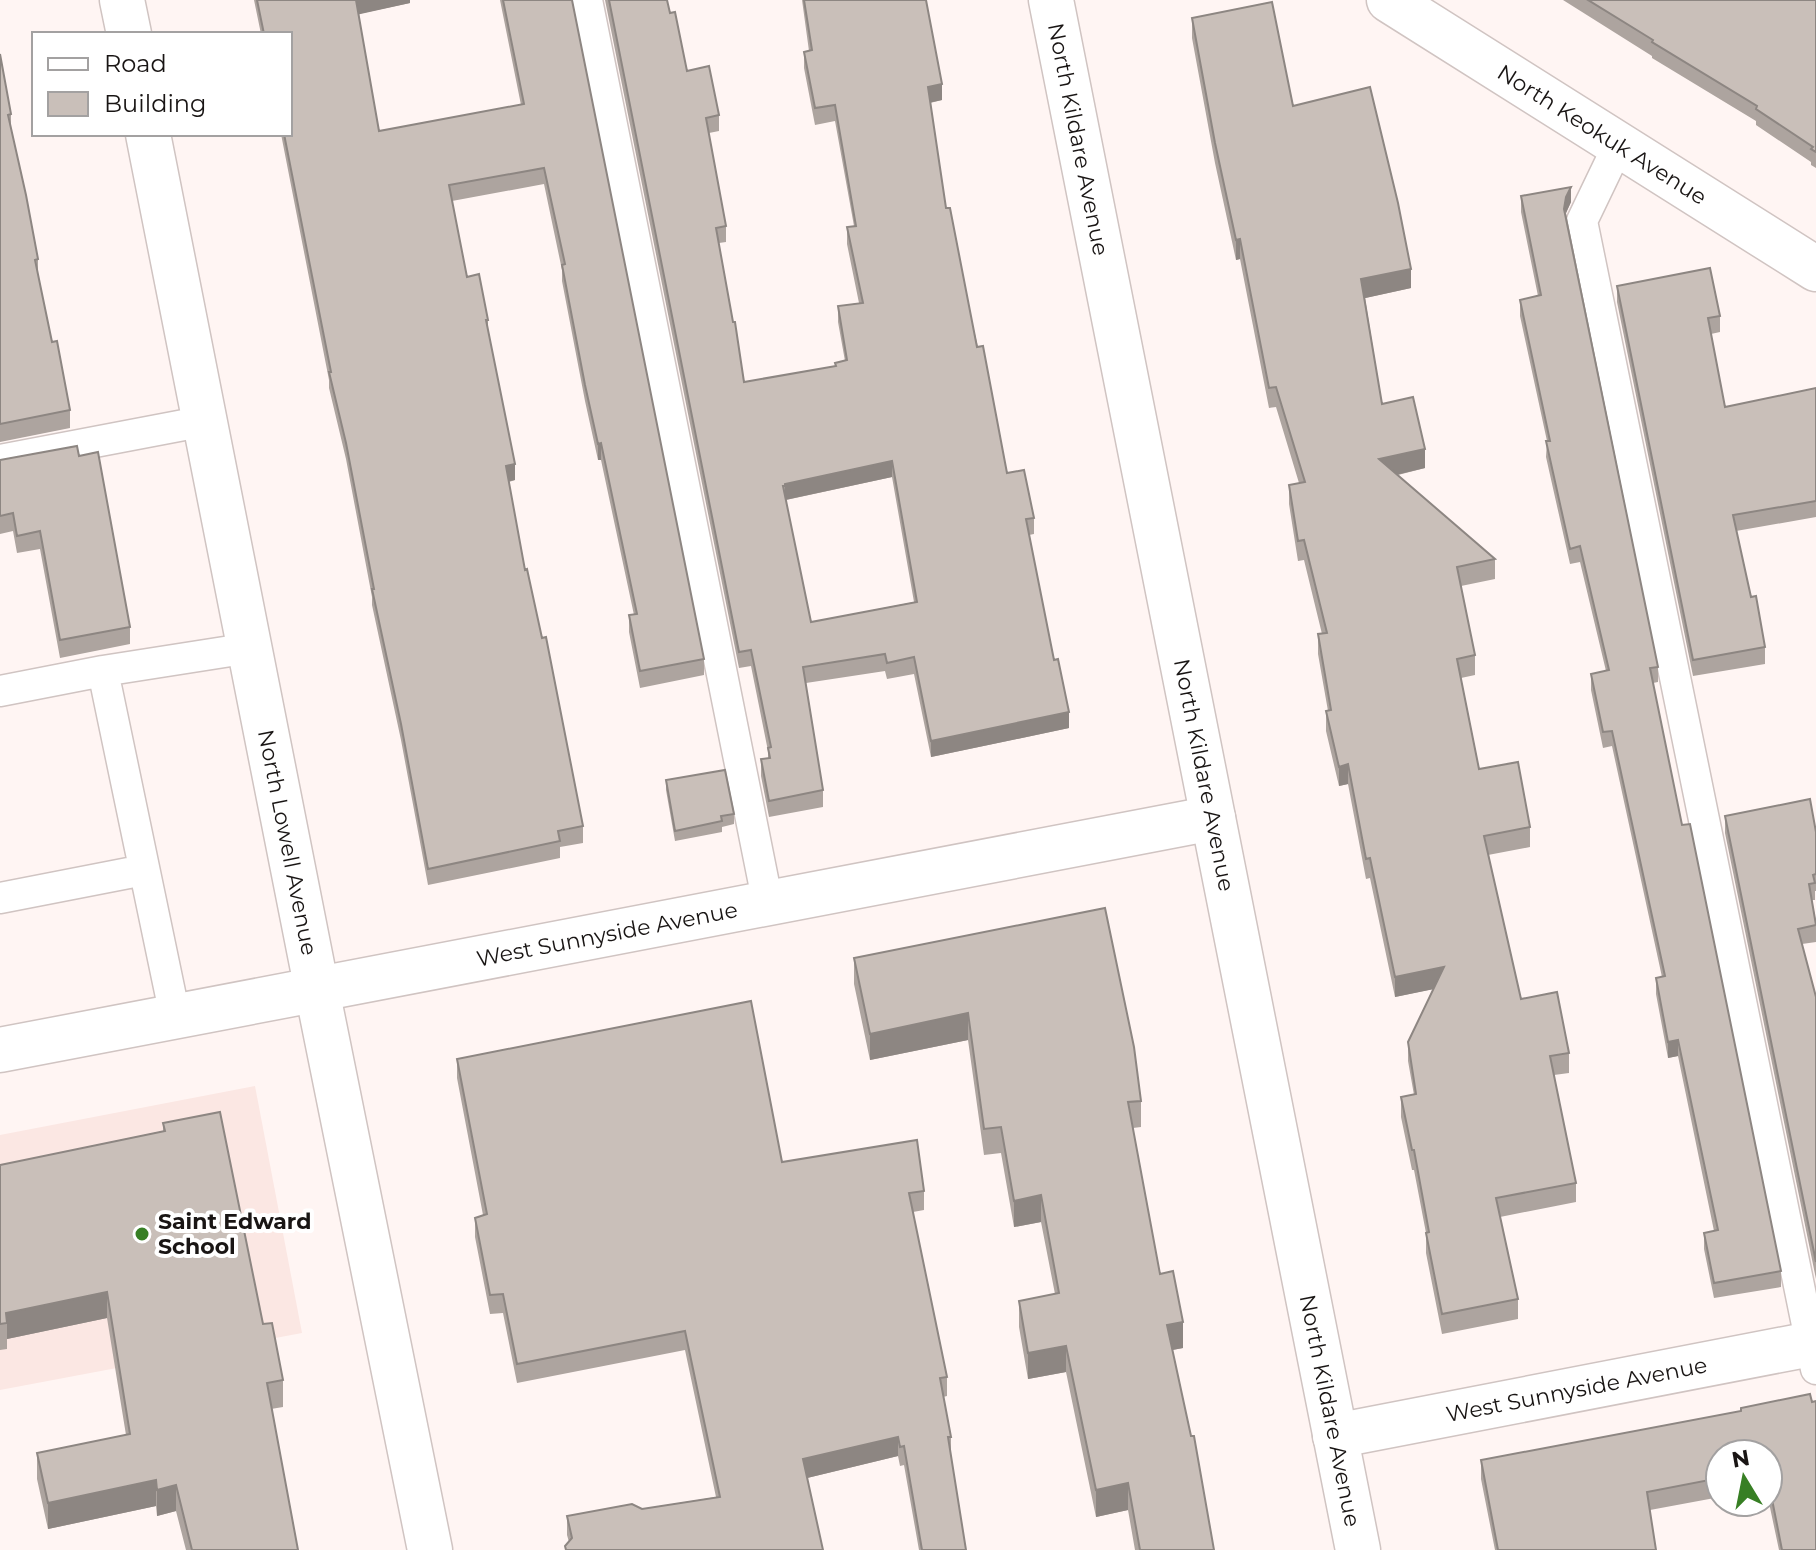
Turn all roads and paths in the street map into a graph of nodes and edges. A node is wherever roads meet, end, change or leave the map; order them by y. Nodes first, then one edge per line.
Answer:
1 (122, 0) edge
2 (587, 0) edge
3 (1051, 0) edge
4 (1389, 0) edge
5 (129, 32) edge
6 (148, 136) edge
7 (1619, 144) junction
8 (1816, 269) edge
9 (205, 421) junction
10 (0, 460) edge
11 (250, 648) junction
12 (103, 671) junction
13 (0, 691) edge
14 (1213, 818) junction
15 (144, 870) junction
16 (0, 898) edge
17 (768, 904) junction
18 (317, 990) junction
19 (175, 1016) junction
20 (0, 1050) edge
21 (1814, 1352) edge
22 (1335, 1436) junction
23 (430, 1550) edge
24 (1358, 1550) edge

1 - 5 street
2 - 17 lane
3 - 14 street, North Kildare Avenue
4 - 7 street, North Keokuk Avenue
6 - 9 street, North Lowell Avenue
7 - 8 street, North Keokuk Avenue
7 - 21 lane
9 - 10 lane
9 - 11 street, North Lowell Avenue
11 - 12 lane
11 - 18 street, North Lowell Avenue
12 - 13 lane
12 - 15 lane
14 - 17 street, West Sunnyside Avenue
14 - 22 street, North Kildare Avenue
15 - 16 lane
15 - 19 lane
17 - 18 street, West Sunnyside Avenue
18 - 19 street, West Sunnyside Avenue
18 - 23 street, North Lowell Avenue
19 - 20 street, West Sunnyside Avenue
21 - 22 street, West Sunnyside Avenue
22 - 24 street, North Kildare Avenue

